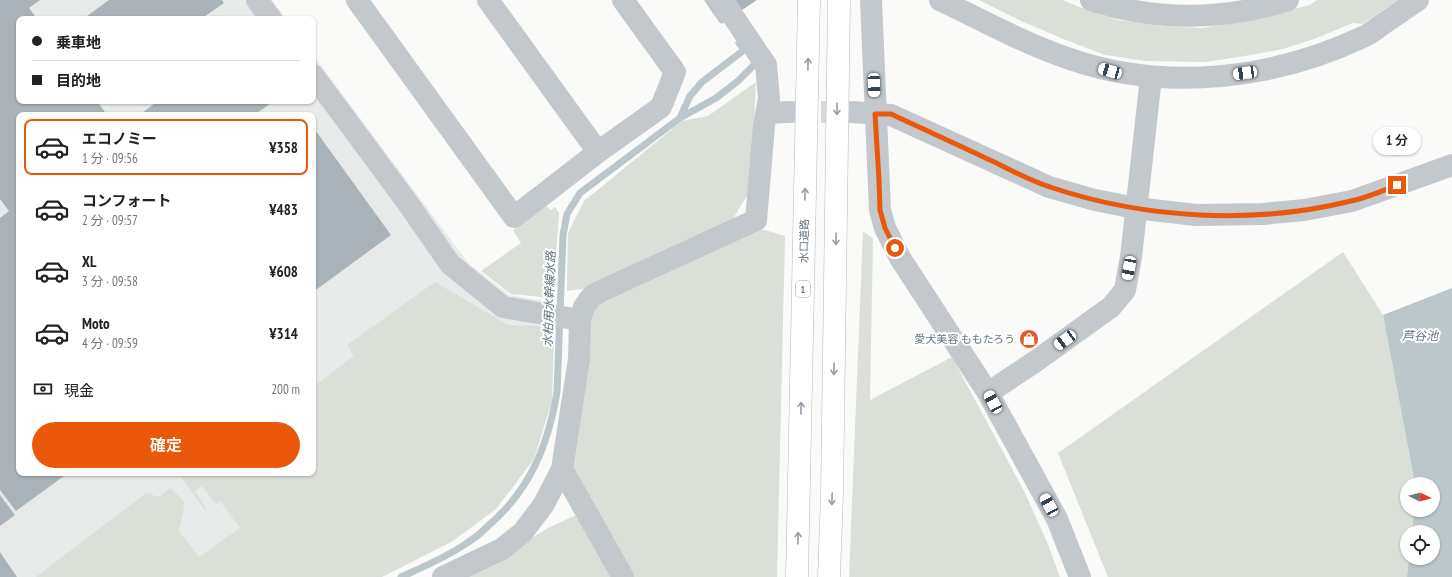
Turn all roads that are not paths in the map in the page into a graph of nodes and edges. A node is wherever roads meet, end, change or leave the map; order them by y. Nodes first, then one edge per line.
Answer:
1 (257, 0) edge
2 (357, 0) edge
3 (488, 0) edge
4 (623, 0) edge
5 (722, 0) edge
6 (809, 0) edge
7 (839, 0) edge
8 (871, 0) edge
9 (940, 0) edge
10 (1091, 0) edge
11 (1288, 0) edge
12 (1418, 0) edge
13 (269, 16) edge
14 (1151, 77) junction
15 (316, 79) edge
16 (788, 112) tunnel mouth
17 (852, 112) tunnel mouth
18 (767, 113) junction
19 (875, 114) junction
20 (598, 152) junction
21 (1452, 165) edge
22 (1135, 208) junction
23 (568, 318) junction
24 (988, 393) junction
25 (562, 469) junction
26 (443, 577) edge
27 (623, 577) edge
28 (797, 577) edge
29 (829, 577) edge
30 (1080, 577) edge

1 - 13 street
2 - 20 street
3 - 20 street
4 - 20 street
5 - 18 street
28 -> 6 highway, 水口道路 / 1
7 -> 29 highway
8 - 19 street
9 - 14 street
10 - 11 street
12 - 14 street
14 - 22 street
15 - 23 street
16 - 18 street
17 - 19 street
18 - 23 street
19 - 22 street
19 - 24 street
21 - 22 street
22 - 24 street
23 - 25 street
24 - 30 street
25 - 26 street
25 - 27 street

